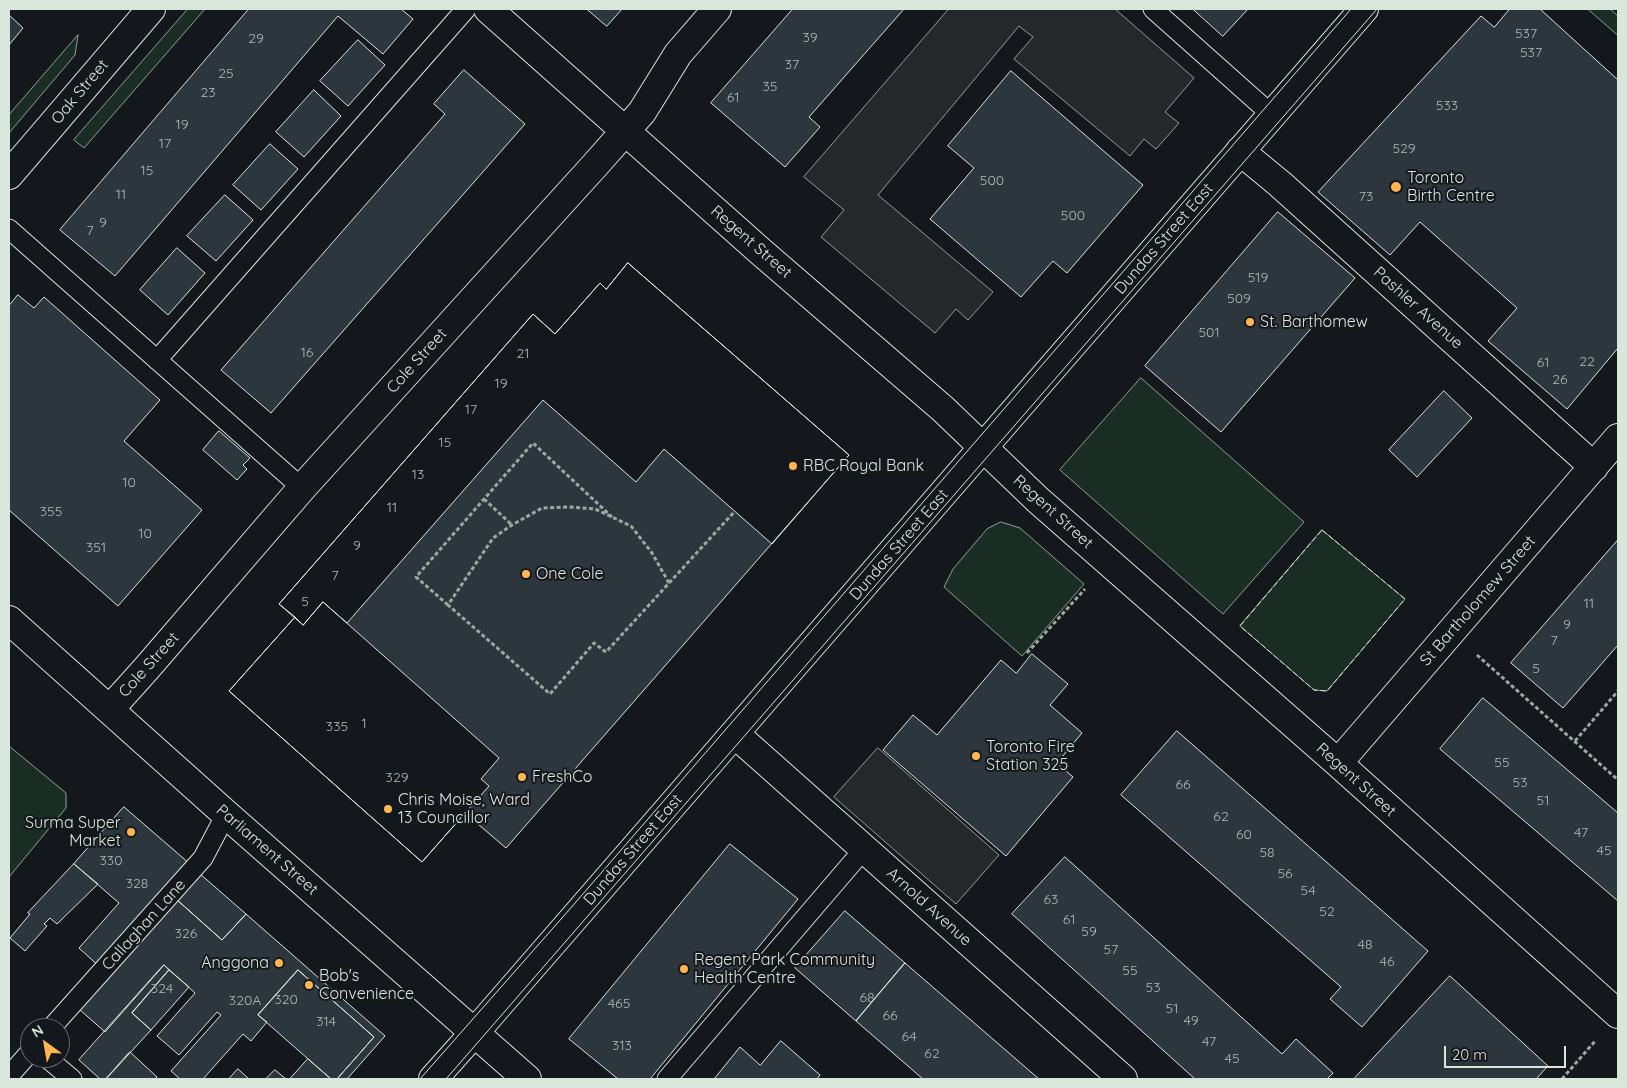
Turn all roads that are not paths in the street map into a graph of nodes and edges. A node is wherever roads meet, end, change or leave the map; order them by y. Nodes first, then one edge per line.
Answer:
1 (151, 9) edge
2 (466, 9) edge
3 (488, 9) edge
4 (717, 9) edge
5 (1153, 9) edge
6 (1364, 9) edge
7 (1272, 115) junction
8 (625, 131) junction
9 (1240, 151) junction
10 (9, 175) edge
11 (9, 229) edge
12 (157, 360) junction
13 (1618, 438) edge
14 (983, 447) junction
15 (1594, 467) junction
16 (302, 488) junction
17 (9, 620) edge
18 (110, 709) junction
19 (735, 734) junction
20 (1338, 763) junction
21 (227, 815) junction
22 (864, 849) junction
23 (1618, 1014) edge
24 (61, 1018) edge
25 (475, 1032) junction
26 (20, 1063) edge
27 (59, 1068) edge
28 (9, 1076) edge
29 (72, 1079) edge
30 (432, 1079) edge
31 (527, 1079) edge
32 (667, 1079) edge
33 (1123, 1079) edge

1 - 10 street, Oak Street
2 - 12 lane
3 - 8 street, Regent Street
4 - 8 street, Cole Street
5 - 7 lane
6 - 7 street, Dundas Street East
7 - 9 street, Dundas Street East
8 - 14 street, Regent Street
8 - 16 street, Cole Street
9 - 14 street, Dundas Street East
9 - 15 street, Pashler Avenue
11 - 12 lane
12 - 16 lane
13 - 15 street, St Bartholomew Street
14 - 19 street, Dundas Street East
14 - 20 street, Regent Street
15 - 20 street, St Bartholomew Street
16 - 18 street, Cole Street
17 - 18 street, Parliament Street
18 - 21 street, Parliament Street
19 - 22 street, Arnold Avenue
19 - 25 street, Dundas Street East
20 - 23 street, Regent Street
21 - 24 lane, Callaghan Lane
21 - 25 street, Parliament Street
22 - 32 lane
22 - 33 street, Arnold Avenue
25 - 30 street, Dundas Street East
25 - 31 street, Parliament Street
26 - 28 lane
27 - 29 lane

